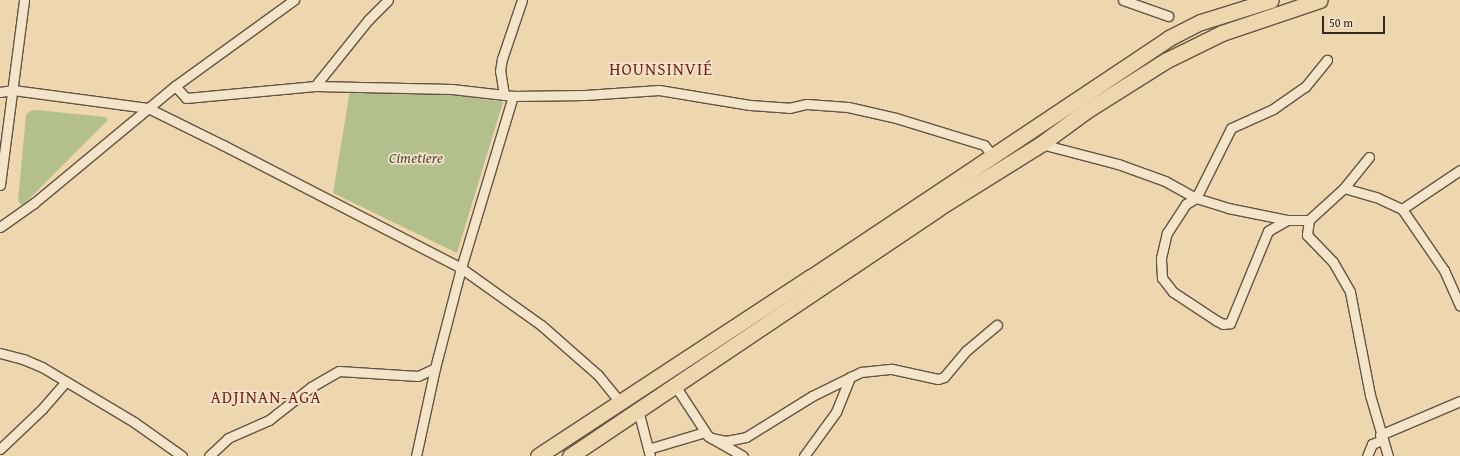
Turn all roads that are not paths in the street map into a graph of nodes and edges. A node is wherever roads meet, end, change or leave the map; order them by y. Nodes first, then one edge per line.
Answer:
1 (24, 0) edge
2 (294, 0) edge
3 (388, 0) edge
4 (522, 0) edge
5 (1123, 0) edge
6 (1271, 0) edge
7 (1320, 0) edge
8 (1168, 16) dead end
9 (1328, 60) dead end
10 (0, 86) edge
11 (175, 86) junction
12 (315, 86) junction
13 (13, 90) junction
14 (0, 92) edge
15 (509, 95) junction
16 (148, 108) junction
17 (1042, 144) junction
18 (992, 154) junction
19 (1369, 157) dead end
20 (1460, 170) edge
21 (0, 185) edge
22 (1344, 188) junction
23 (1196, 198) junction
24 (1402, 209) junction
25 (1287, 220) junction
26 (1309, 220) junction
27 (0, 227) edge
28 (461, 268) junction
29 (1460, 306) edge
30 (997, 325) dead end
31 (0, 354) edge
32 (435, 368) junction
33 (850, 377) junction
34 (64, 383) junction
35 (674, 384) junction
36 (619, 401) junction
37 (1460, 401) edge
38 (638, 410) junction
39 (708, 435) junction
40 (1381, 437) junction
41 (0, 449) edge
42 (649, 453) edge
43 (178, 455) edge
44 (209, 456) edge
45 (416, 456) edge
46 (538, 456) edge
47 (570, 456) edge
48 (743, 456) edge
49 (804, 456) edge
50 (1367, 456) edge
51 (1388, 456) edge

1 - 13 street
2 - 11 street
3 - 12 street
4 - 15 street
5 - 8 street
6 - 18 main road
7 - 17 main road
9 - 23 street
10 - 13 street
11 - 12 street
11 - 16 street
12 - 15 street
13 - 14 street
13 - 16 street
13 - 21 street
15 - 18 street
15 - 28 street
16 - 27 street
16 - 28 street
17 - 23 street
17 - 35 main road
18 - 36 main road
19 - 22 street
20 - 24 street
22 - 24 street
22 - 26 street
23 - 25 street
23 - 25 street
24 - 29 street
25 - 26 street
26 - 40 street
28 - 32 street
28 - 36 street
30 - 33 street
31 - 34 street
32 - 44 street
32 - 45 street
33 - 39 street
33 - 49 street
34 - 41 street
34 - 43 street
35 - 38 main road
35 - 39 street
36 - 46 main road
37 - 40 street
38 - 42 street
38 - 47 main road
39 - 42 street
39 - 48 street
40 - 50 street
40 - 51 street

